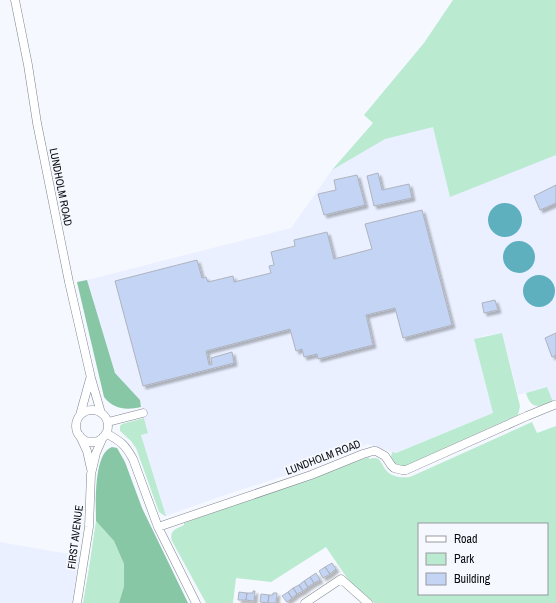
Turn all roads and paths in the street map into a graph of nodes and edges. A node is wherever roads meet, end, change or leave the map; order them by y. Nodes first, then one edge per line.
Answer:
1 (15, 0) edge
2 (91, 378) junction
3 (554, 405) dead end
4 (101, 413) junction
5 (143, 413) dead end
6 (80, 415) junction
7 (108, 422) junction
8 (104, 435) junction
9 (80, 436) junction
10 (91, 474) junction
11 (158, 527) junction
12 (77, 603) edge
13 (196, 603) edge
14 (305, 603) edge
15 (368, 603) edge

1 - 2 street, LUNDHOLM ROAD
2 - 4 street, LUNDHOLM ROAD
2 - 6 street, LUNDHOLM ROAD
3 - 11 street, LUNDHOLM ROAD
4 - 6 street
4 - 7 street, LUNDHOLM ROAD
5 - 7 street
6 - 9 street, LUNDHOLM ROAD
7 - 8 street
8 - 9 street
8 - 10 street, FIRST AVENUE
8 - 11 street
9 - 10 street, FIRST AVENUE
10 - 12 street, FIRST AVENUE
11 - 13 street
14 - 15 street

